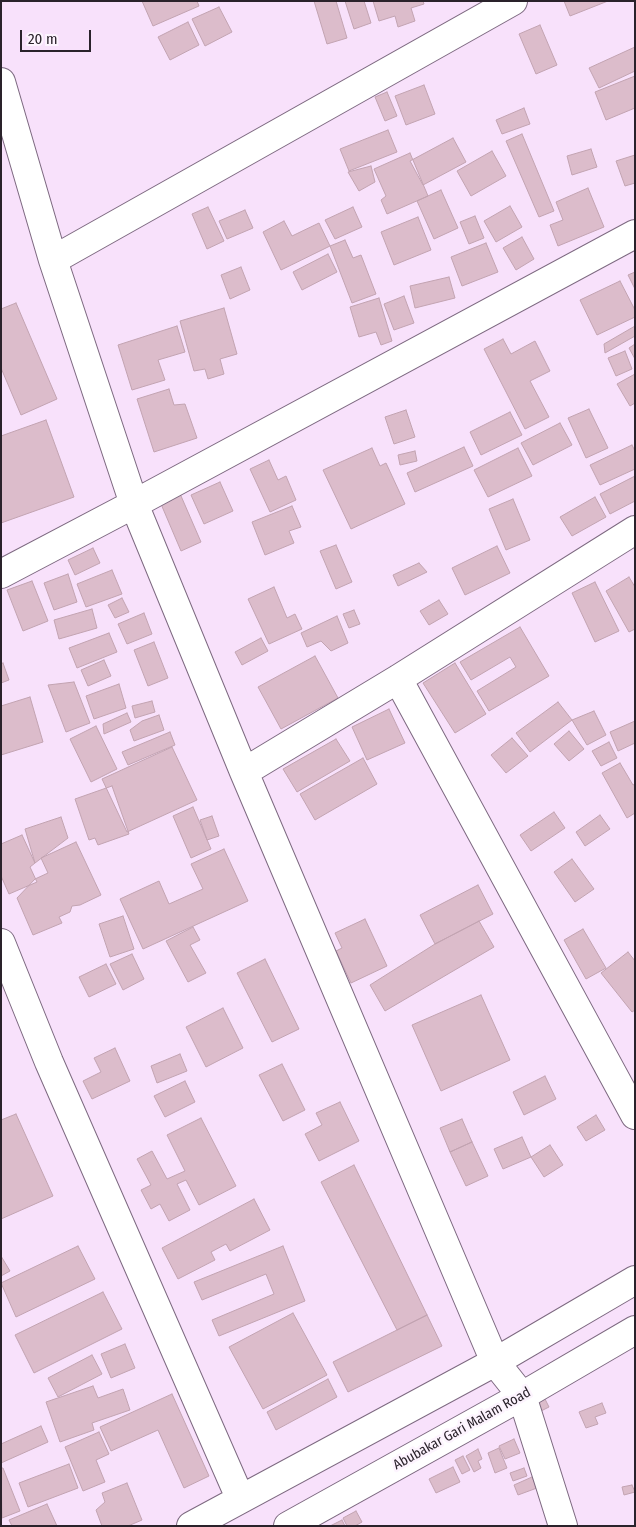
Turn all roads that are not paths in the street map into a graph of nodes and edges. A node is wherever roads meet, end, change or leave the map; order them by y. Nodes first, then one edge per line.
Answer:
1 (513, 1) edge
2 (1, 82) edge
3 (635, 234) edge
4 (53, 260) junction
5 (134, 504) junction
6 (635, 530) edge
7 (1, 574) edge
8 (398, 679) junction
9 (244, 772) junction
10 (1, 944) edge
11 (635, 1115) edge
12 (635, 1280) edge
13 (635, 1330) edge
14 (495, 1362) junction
15 (522, 1396) junction
16 (240, 1498) junction
17 (191, 1526) edge
18 (288, 1526) edge
19 (563, 1526) edge

1 - 4 street
2 - 4 street
3 - 5 street
4 - 5 street
5 - 7 street
5 - 9 street
6 - 8 street
8 - 9 street
8 - 11 street
9 - 14 street
10 - 16 street
12 - 14 street
13 - 15 street, Abubakar Gari Malam Road
14 - 15 street
14 - 16 street
15 - 18 street, Abubakar Gari Malam Road
15 - 19 street
16 - 17 street

